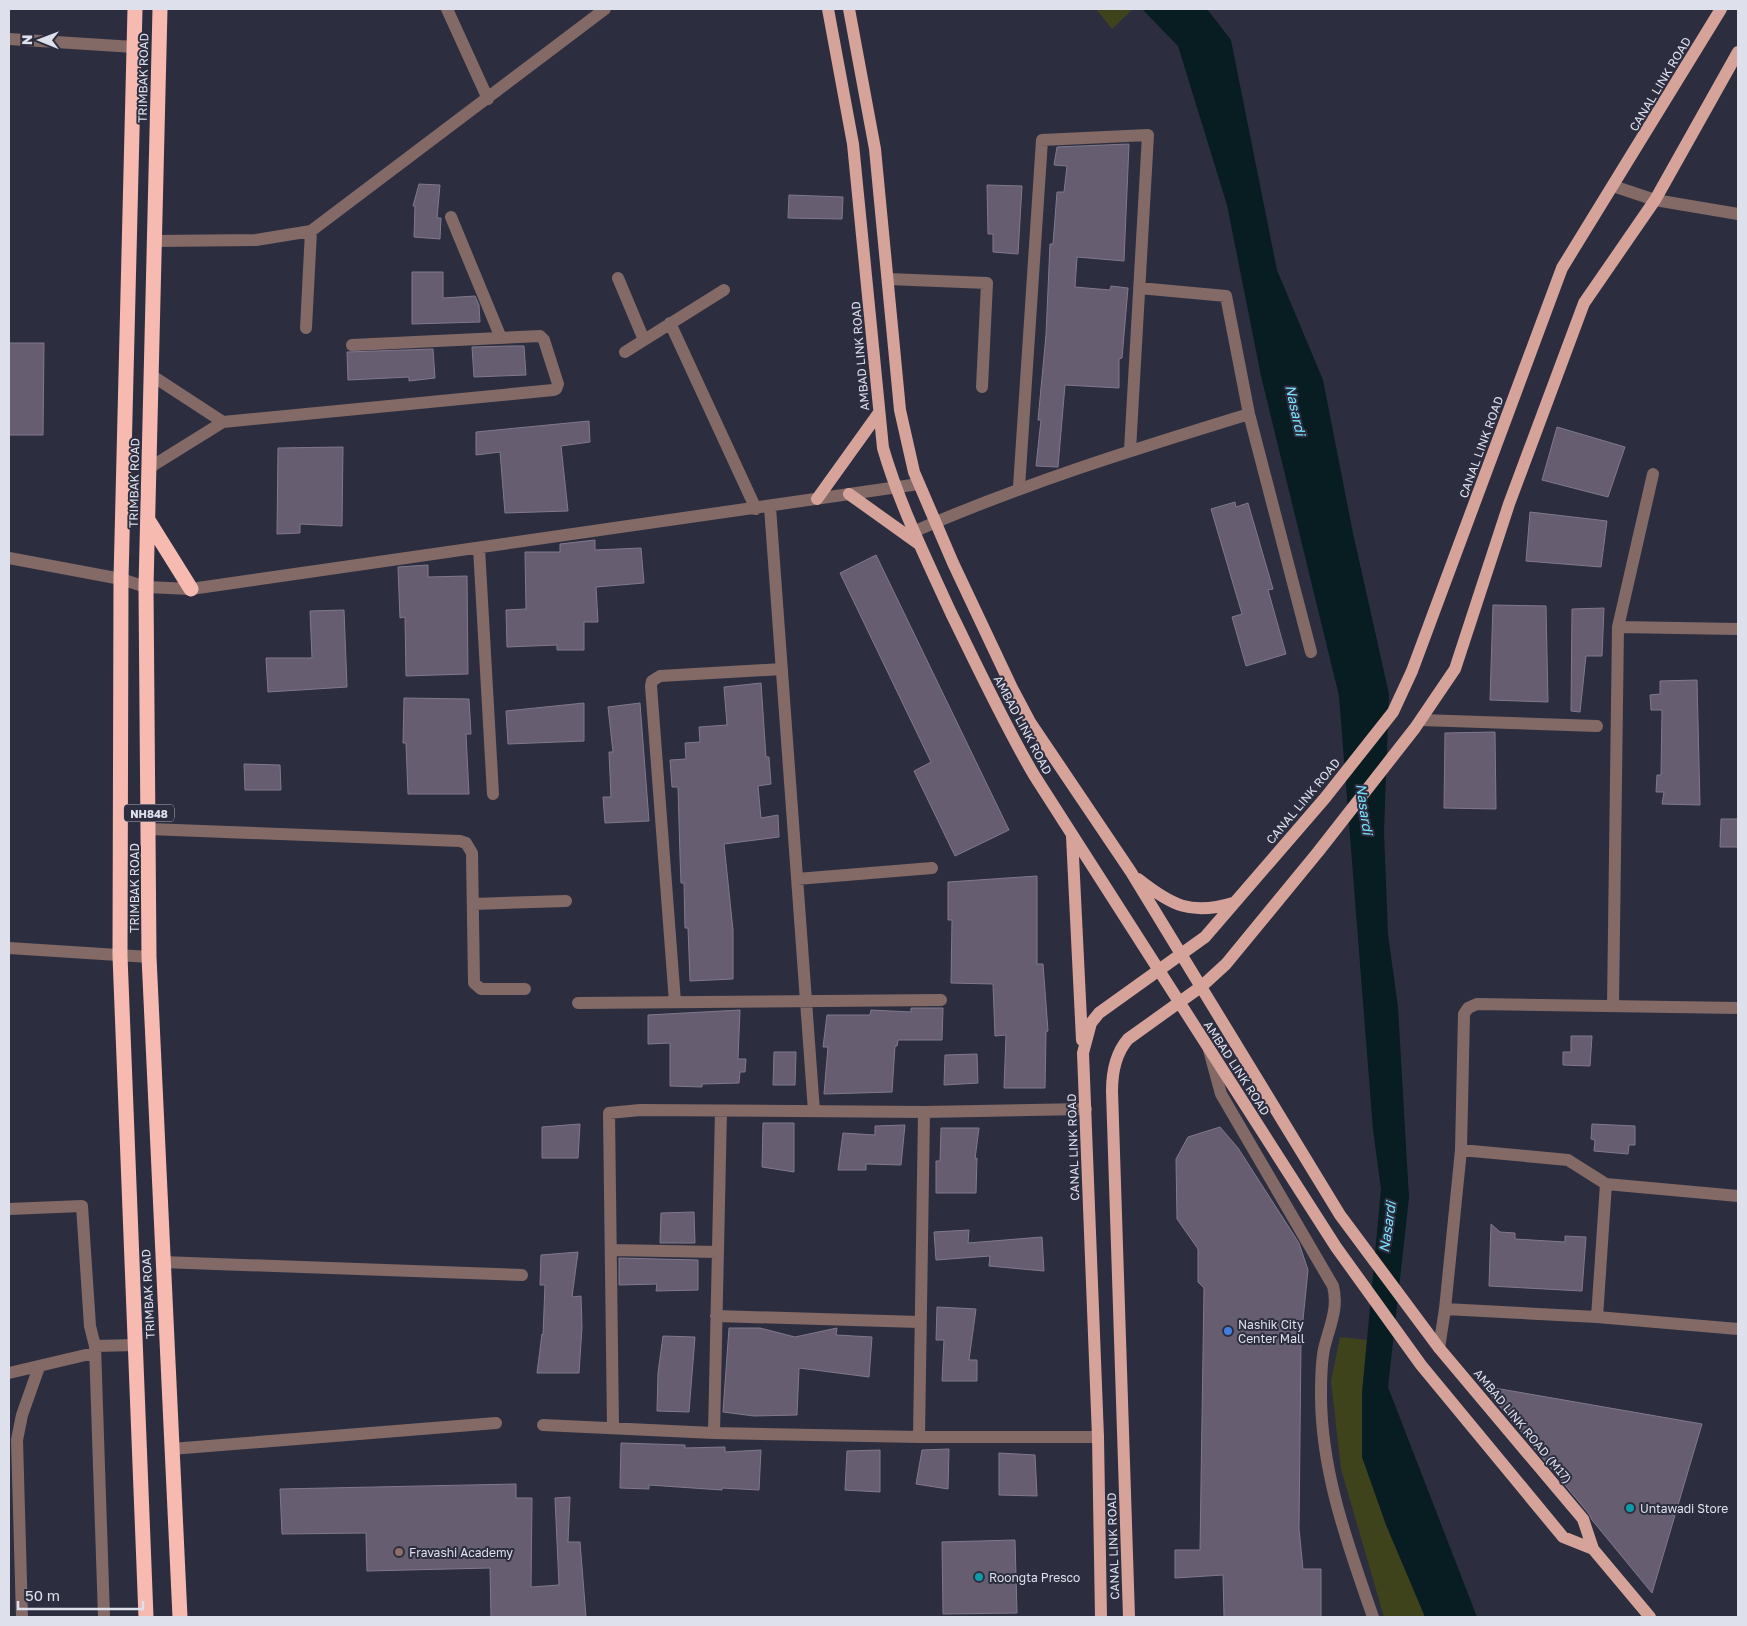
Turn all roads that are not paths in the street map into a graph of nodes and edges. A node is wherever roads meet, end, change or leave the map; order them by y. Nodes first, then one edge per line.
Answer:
1 (135, 9) edge
2 (160, 9) edge
3 (447, 9) edge
4 (605, 9) edge
5 (828, 9) edge
6 (849, 9) edge
7 (1721, 9) edge
8 (9, 39) edge
9 (134, 47) junction
10 (1738, 52) edge
11 (488, 99) junction
12 (1614, 186) junction
13 (1655, 200) junction
14 (1738, 214) edge
15 (451, 217) dead end
16 (311, 231) junction
17 (154, 241) junction
18 (618, 278) dead end
19 (888, 279) junction
20 (1139, 288) junction
21 (724, 290) dead end
22 (670, 323) junction
23 (306, 328) dead end
24 (501, 338) junction
25 (644, 340) junction
26 (352, 346) dead end
27 (625, 352) dead end
28 (151, 375) junction
29 (982, 387) dead end
30 (878, 414) junction
31 (1248, 414) junction
32 (223, 422) junction
33 (1130, 450) junction
34 (149, 468) junction
35 (1653, 474) dead end
36 (919, 484) junction
37 (895, 488) junction
38 (1019, 488) junction
39 (849, 494) junction
40 (818, 499) junction
41 (770, 507) junction
42 (756, 509) junction
43 (148, 520) junction
44 (936, 522) junction
45 (913, 532) junction
46 (919, 544) junction
47 (479, 548) junction
48 (9, 558) edge
49 (121, 579) junction
50 (146, 587) junction
51 (191, 589) junction
52 (1618, 628) junction
53 (1738, 629) edge
54 (1311, 652) dead end
55 (782, 669) junction
56 (1421, 720) junction
57 (1598, 726) dead end
58 (493, 794) dead end
59 (149, 829) junction
60 (1072, 834) junction
61 (932, 868) dead end
62 (1130, 872) junction
63 (797, 879) junction
64 (566, 901) dead end
65 (1234, 903) junction
66 (473, 904) junction
67 (9, 948) edge
68 (1182, 954) junction
69 (120, 956) junction
70 (149, 957) junction
71 (1158, 970) junction
72 (1202, 986) junction
73 (525, 989) dead end
74 (941, 1000) dead end
75 (806, 1001) junction
76 (675, 1002) junction
77 (578, 1003) dead end
78 (1179, 1003) junction
79 (1613, 1006) junction
80 (1738, 1008) edge
81 (1209, 1050) junction
82 (1083, 1053) junction
83 (1245, 1106) junction
84 (1086, 1108) junction
85 (721, 1111) junction
86 (814, 1111) junction
87 (924, 1112) junction
88 (1233, 1114) junction
89 (1461, 1150) junction
90 (1606, 1184) junction
91 (1738, 1196) edge
92 (9, 1209) edge
93 (611, 1250) junction
94 (718, 1252) junction
95 (162, 1262) junction
96 (522, 1275) dead end
97 (1445, 1309) junction
98 (716, 1316) junction
99 (1597, 1317) junction
100 (920, 1322) junction
101 (1422, 1326) joint
102 (1738, 1329) edge
103 (136, 1345) junction
104 (1439, 1348) junction
105 (94, 1349) junction
106 (1421, 1365) joint
107 (39, 1366) junction
108 (9, 1373) edge
109 (496, 1423) dead end
110 (544, 1425) dead end
111 (613, 1427) junction
112 (714, 1433) junction
113 (1098, 1437) junction
114 (919, 1438) junction
115 (171, 1449) junction
116 (13, 1526) edge
117 (1593, 1549) junction
118 (22, 1617) edge
119 (104, 1617) edge
120 (146, 1617) edge
121 (180, 1617) edge
122 (1101, 1617) edge
123 (1129, 1617) edge
124 (1373, 1617) edge
125 (1653, 1617) edge

1 - 9 highway, TRIMBAK ROAD / NH848
2 - 17 highway, TRIMBAK ROAD / NH848
3 - 11 street
4 - 11 street
5 - 30 main road, AMBAD LINK ROAD
6 - 19 main road, AMBAD LINK ROAD
7 - 12 main road, CANAL LINK ROAD
8 - 9 street
9 - 49 highway, TRIMBAK ROAD / NH848
10 - 13 main road, CANAL LINK ROAD
11 - 16 street
12 - 13 street
12 - 65 main road, CANAL LINK ROAD
13 - 14 street
13 - 56 main road, CANAL LINK ROAD
15 - 24 street
16 - 17 street
16 - 23 street
17 - 28 highway, TRIMBAK ROAD / NH848
18 - 25 street
19 - 29 street
19 - 36 main road, AMBAD LINK ROAD
20 - 31 street
20 - 33 street
20 - 38 street
21 - 22 street
22 - 25 street
22 - 42 street
24 - 26 street
24 - 32 street
25 - 27 street
28 - 32 street
28 - 34 highway, TRIMBAK ROAD / NH848
30 - 37 main road, AMBAD LINK ROAD
30 - 40 main road
31 - 33 street
31 - 54 street
32 - 34 street
33 - 38 street
34 - 43 highway, TRIMBAK ROAD / NH848
35 - 52 street
36 - 37 street
36 - 44 main road, AMBAD LINK ROAD
37 - 39 street
37 - 45 main road, AMBAD LINK ROAD
38 - 44 street
39 - 40 street
39 - 46 main road
40 - 41 street
41 - 42 street
41 - 55 street
42 - 47 street
43 - 50 highway, TRIMBAK ROAD / NH848
43 - 51 highway
44 - 45 street
44 - 62 main road, AMBAD LINK ROAD
45 - 46 main road, AMBAD LINK ROAD
46 - 60 main road, AMBAD LINK ROAD
47 - 51 street
47 - 58 street
48 - 49 street
49 - 50 street
49 - 69 highway, TRIMBAK ROAD / NH848
50 - 51 street
50 - 59 highway, TRIMBAK ROAD / NH848
52 - 53 street
52 - 79 street
55 - 63 street
55 - 76 street
56 - 57 street
56 - 72 main road, CANAL LINK ROAD
59 - 66 street
59 - 70 highway, TRIMBAK ROAD / NH848
60 - 71 main road, AMBAD LINK ROAD
60 - 82 main road
61 - 63 street
62 - 65 main road
62 - 68 main road, AMBAD LINK ROAD
63 - 75 street
64 - 66 street
65 - 68 main road, CANAL LINK ROAD
66 - 73 street
67 - 69 street
68 - 71 main road, CANAL LINK ROAD
68 - 72 main road, AMBAD LINK ROAD
69 - 70 street
69 - 103 highway, TRIMBAK ROAD
70 - 95 highway, TRIMBAK ROAD / NH848
71 - 78 main road, AMBAD LINK ROAD
71 - 82 main road, CANAL LINK ROAD
72 - 78 main road, CANAL LINK ROAD
72 - 101 main road, AMBAD LINK ROAD
74 - 75 street
75 - 76 street
75 - 86 street
76 - 77 street
78 - 81 main road, AMBAD LINK ROAD
78 - 123 main road, CANAL LINK ROAD
79 - 80 street
79 - 89 street
81 - 83 main road, AMBAD LINK ROAD
81 - 88 street
82 - 84 main road, CANAL LINK ROAD
83 - 88 street
83 - 106 main road, AMBAD LINK ROAD
84 - 87 street
84 - 113 main road, CANAL LINK ROAD
85 - 86 street
85 - 93 street
85 - 94 street
86 - 87 street
87 - 100 street
88 - 124 street
89 - 90 street
89 - 97 street
90 - 91 street
90 - 99 street
92 - 105 street
93 - 94 street
93 - 111 street
94 - 98 street
95 - 96 street
95 - 115 highway, TRIMBAK ROAD / NH848
97 - 99 street
97 - 104 street
98 - 100 street
98 - 112 street
99 - 102 street
100 - 114 street
101 - 104 main road, AMBAD LINK ROAD (M17)
103 - 105 street
103 - 120 highway, TRIMBAK ROAD
104 - 117 main road, AMBAD LINK ROAD (M17)
105 - 107 street
105 - 119 street
106 - 117 main road, AMBAD LINK ROAD (M17)
107 - 108 street
107 - 116 street
109 - 115 street
110 - 111 street
111 - 112 street
112 - 114 street
113 - 114 street
113 - 122 main road, CANAL LINK ROAD
115 - 121 highway, TRIMBAK ROAD / NH848
116 - 118 street
117 - 125 main road, AMBAD LINK ROAD (M17)

